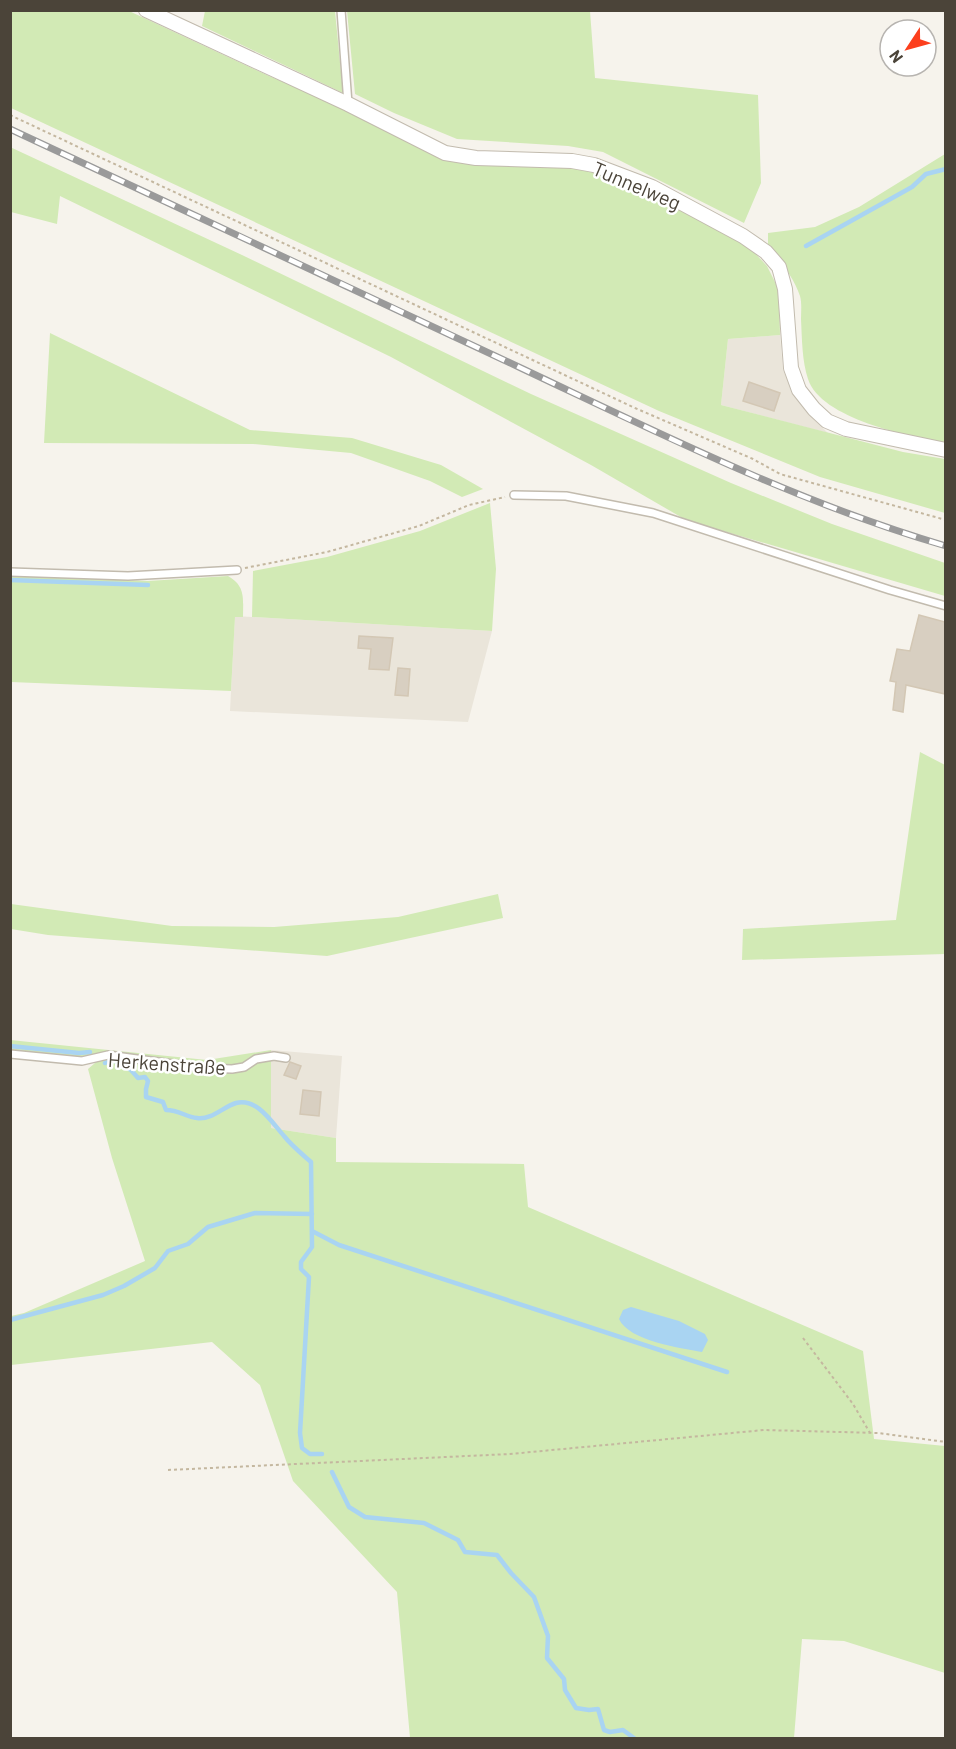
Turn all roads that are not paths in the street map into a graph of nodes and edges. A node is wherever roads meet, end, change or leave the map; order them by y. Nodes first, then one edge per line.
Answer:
1 (146, 10) edge
2 (341, 10) edge
3 (348, 104) junction
4 (945, 450) edge
5 (514, 495) road end
6 (237, 570) road end
7 (10, 572) edge
8 (945, 606) edge
9 (10, 1054) edge
10 (286, 1058) dead end

1 - 3 street, Tunnelweg
2 - 3 lane
3 - 4 street, Tunnelweg
5 - 8 lane
6 - 7 lane
9 - 10 lane, Herkenstraße

